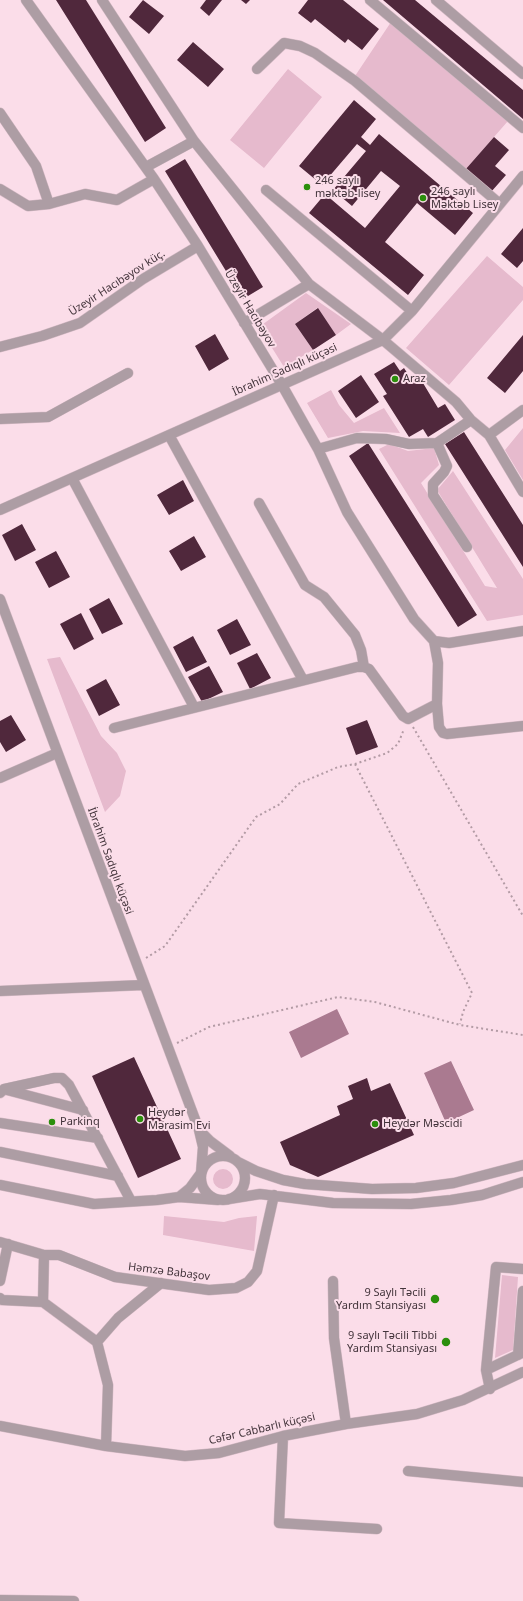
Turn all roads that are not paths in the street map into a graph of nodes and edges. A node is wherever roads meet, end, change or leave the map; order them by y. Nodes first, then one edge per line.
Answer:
1 (26, 0) edge
2 (102, 0) edge
3 (370, 0) edge
4 (436, 0) edge
5 (257, 69) dead end
6 (523, 74) edge
7 (0, 113) edge
8 (523, 128) edge
9 (194, 141) junction
10 (146, 167) junction
11 (523, 176) edge
12 (154, 179) junction
13 (0, 189) edge
14 (266, 190) dead end
15 (49, 204) junction
16 (500, 204) junction
17 (198, 246) junction
18 (309, 284) junction
19 (412, 311) junction
20 (244, 323) junction
21 (383, 340) junction
22 (0, 347) edge
23 (128, 373) dead end
24 (282, 385) junction
25 (523, 410) edge
26 (0, 419) edge
27 (471, 420) junction
28 (169, 435) junction
29 (489, 435) junction
30 (437, 443) junction
31 (318, 449) junction
32 (72, 478) junction
33 (523, 492) edge
34 (259, 503) dead end
35 (0, 510) edge
36 (466, 547) dead end
37 (0, 600) edge
38 (523, 631) edge
39 (434, 641) junction
40 (364, 667) junction
41 (303, 680) junction
42 (437, 704) junction
43 (194, 707) junction
44 (523, 726) edge
45 (114, 728) dead end
46 (57, 754) junction
47 (0, 778) edge
48 (143, 985) junction
49 (0, 991) edge
50 (2, 1091) edge
51 (83, 1110) junction
52 (0, 1123) edge
53 (199, 1130) junction
54 (98, 1138) junction
55 (0, 1152) edge
56 (236, 1160) junction
57 (523, 1165) edge
58 (201, 1173) junction
59 (118, 1176) junction
60 (523, 1182) edge
61 (0, 1185) edge
62 (274, 1195) junction
63 (178, 1197) junction
64 (229, 1199) junction
65 (218, 1200) junction
66 (131, 1201) junction
67 (4, 1243) edge
68 (44, 1255) junction
69 (523, 1269) edge
70 (0, 1281) edge
71 (333, 1281) dead end
72 (161, 1283) junction
73 (523, 1292) edge
74 (0, 1298) edge
75 (43, 1302) junction
76 (97, 1342) junction
77 (520, 1354) edge
78 (486, 1370) junction
79 (523, 1372) edge
80 (490, 1389) junction
81 (346, 1424) junction
82 (0, 1426) edge
83 (283, 1436) junction
84 (106, 1446) junction
85 (408, 1470) dead end
86 (523, 1482) edge
87 (377, 1529) dead end
88 (0, 1600) edge
89 (74, 1601) edge

1 - 10 street, Üzeyir Hacıbəyov
2 - 9 street
3 - 8 street
4 - 6 street
5 - 16 street
7 - 15 street
9 - 10 street
9 - 18 street
10 - 12 street, Üzeyir Hacıbəyov
11 - 16 street, İbrahim Sadıqlı küçəsi
12 - 15 street
12 - 17 street, Üzeyir Hacıbəyov
13 - 15 street
14 - 19 street
16 - 19 street, İbrahim Sadıqlı küçəsi
17 - 20 street, Üzeyir Hacıbəyov
17 - 22 street, Üzeyir Hacıbəyov küç.
18 - 20 street
18 - 21 street
19 - 21 street, İbrahim Sadıqlı küçəsi
20 - 24 street, Üzeyir Hacıbəyov
21 - 24 street, İbrahim Sadıqlı küçəsi
21 - 27 street
23 - 26 street
24 - 28 street, İbrahim Sadıqlı küçəsi
24 - 31 street, Üzeyir Hacıbəyov
25 - 29 street
27 - 29 street
27 - 30 street
28 - 32 street, İbrahim Sadıqlı küçəsi
28 - 41 street
29 - 33 street
30 - 31 street
30 - 36 street
31 - 39 street, Üzeyir Hacıbəyov
32 - 35 street, İbrahim Sadıqlı küçəsi
32 - 43 street
34 - 40 street
37 - 46 street, İbrahim Sadıqlı küçəsi
38 - 39 street
39 - 42 street
40 - 41 street
40 - 42 street
41 - 43 street
42 - 44 street
43 - 45 street
46 - 47 street
46 - 48 street, İbrahim Sadıqlı küçəsi
48 - 49 street
48 - 53 street, İbrahim Sadıqlı küçəsi
50 - 51 street
50 - 51 street
51 - 54 street
52 - 54 street
53 - 56 street
53 - 58 street, İbrahim Sadıqlı küçəsi
54 - 59 street
55 - 59 street
56 - 57 street
56 - 58 street
56 - 64 street
58 - 63 street
58 - 65 street
59 - 66 street
60 - 62 street
61 - 66 street
62 - 64 street
62 - 72 street, Həmzə Babaşov
63 - 65 street
63 - 66 street
64 - 65 street
67 - 68 street, Həmzə Babaşov
67 - 70 street
68 - 72 street, Həmzə Babaşov
68 - 75 street
69 - 78 street
71 - 81 street
72 - 76 street
73 - 77 street
74 - 75 street
75 - 76 street
76 - 84 street
77 - 78 street
78 - 80 street
79 - 80 street, Cəfər Cabbarlı küçəsi
80 - 81 street, Cəfər Cabbarlı küçəsi
81 - 83 street, Cəfər Cabbarlı küçəsi
82 - 84 street, Cəfər Cabbarlı küçəsi
83 - 84 street, Cəfər Cabbarlı küçəsi
83 - 87 street
85 - 86 street
88 - 89 street

